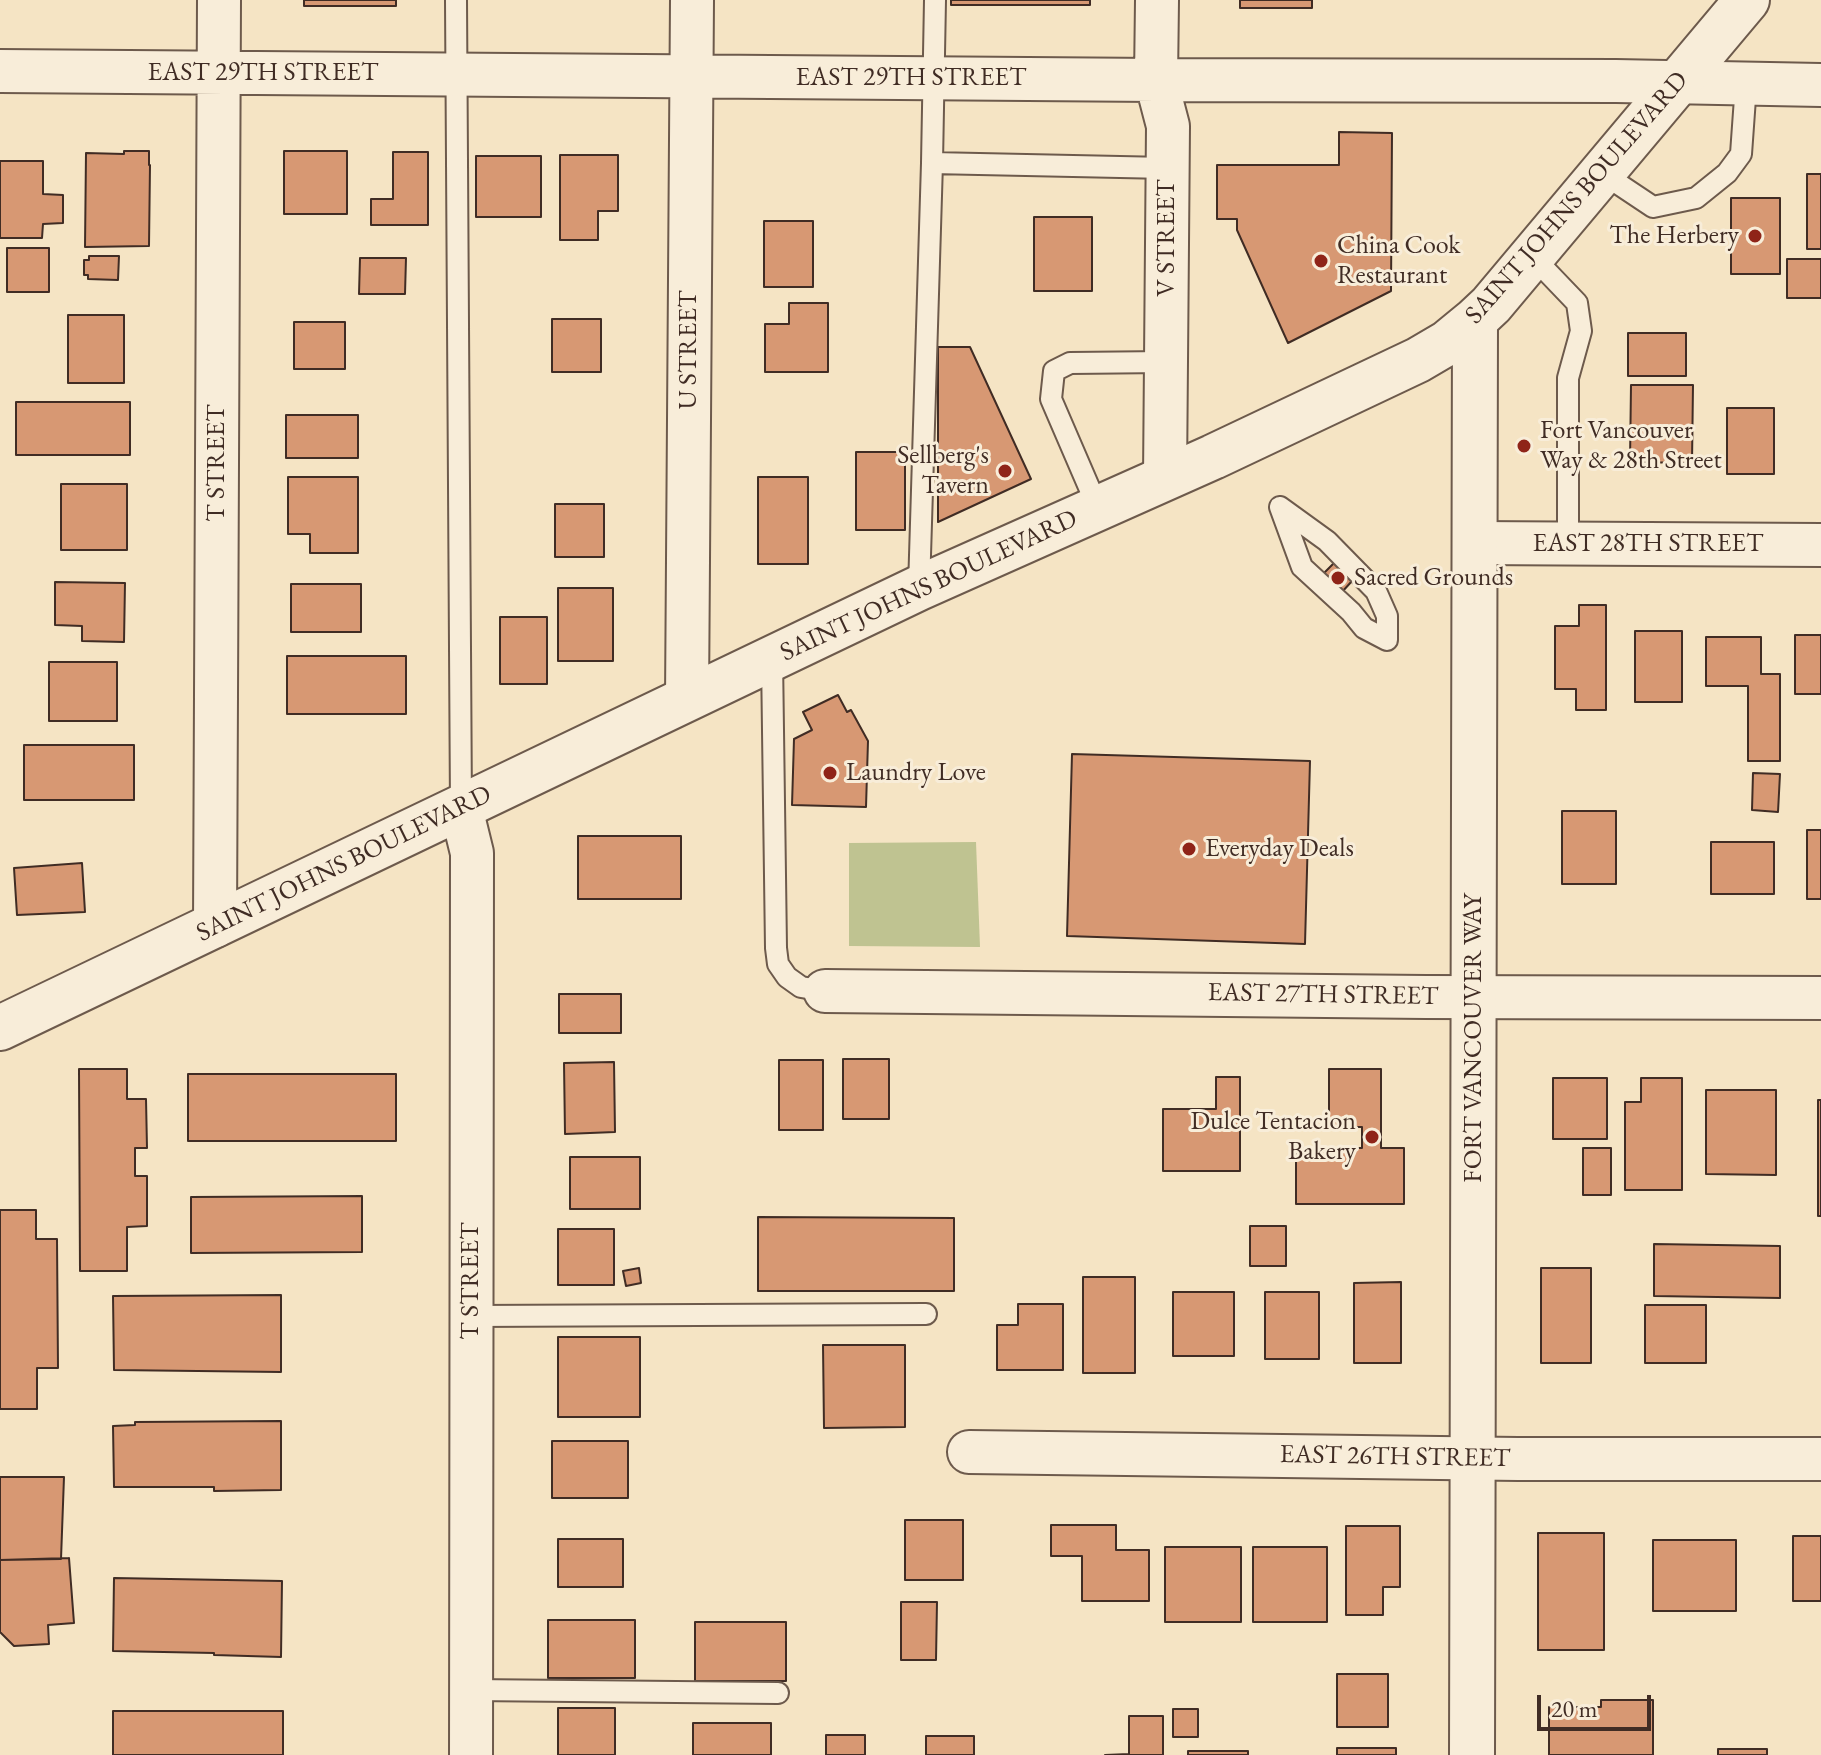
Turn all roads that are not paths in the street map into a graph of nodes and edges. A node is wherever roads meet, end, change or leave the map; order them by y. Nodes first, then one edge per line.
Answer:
1 (219, 0) edge
2 (456, 0) edge
3 (692, 0) edge
4 (935, 0) edge
5 (1157, 0) edge
6 (1747, 0) edge
7 (0, 71) edge
8 (219, 73) junction
9 (456, 74) junction
10 (691, 76) junction
11 (934, 78) junction
12 (1156, 80) junction
13 (1677, 83) junction
14 (1746, 84) junction
15 (1821, 85) edge
16 (932, 163) junction
17 (1167, 168) junction
18 (1602, 173) junction
19 (1532, 256) junction
20 (1475, 320) junction
21 (1166, 362) junction
22 (1165, 478) junction
23 (1098, 508) junction
24 (1474, 543) junction
25 (1568, 543) junction
26 (1821, 545) edge
27 (919, 588) junction
28 (1387, 640) joint
29 (772, 658) junction
30 (687, 699) junction
31 (461, 808) junction
32 (215, 926) junction
33 (825, 991) joint
34 (1474, 996) junction
35 (1821, 998) edge
36 (0, 1028) edge
37 (926, 1314) dead end
38 (471, 1316) junction
39 (969, 1452) dead end
40 (1473, 1458) junction
41 (1821, 1459) edge
42 (471, 1690) junction
43 (778, 1693) dead end
44 (471, 1755) edge
45 (1472, 1755) edge

1 - 8 street, T STREET
2 - 9 lane
3 - 10 street, U STREET
4 - 11 lane
5 - 12 street, V STREET
6 - 13 street, SAINT JOHNS BOULEVARD
7 - 8 street, EAST 29TH STREET
8 - 9 street, EAST 29TH STREET
8 - 32 street, T STREET
9 - 10 street, EAST 29TH STREET
9 - 31 lane
10 - 11 street, EAST 29TH STREET
10 - 30 street, U STREET
11 - 12 street, EAST 29TH STREET
11 - 16 lane
12 - 13 street, EAST 29TH STREET
12 - 17 street, V STREET
13 - 14 street, EAST 29TH STREET
13 - 18 street, SAINT JOHNS BOULEVARD
14 - 15 street, EAST 29TH STREET
14 - 18 lane
16 - 17 lane
16 - 27 lane
17 - 21 street, V STREET
18 - 19 street, SAINT JOHNS BOULEVARD
19 - 20 street, SAINT JOHNS BOULEVARD
19 - 25 lane
20 - 22 street, SAINT JOHNS BOULEVARD
20 - 24 street, FORT VANCOUVER WAY
21 - 22 street, V STREET
21 - 23 lane
22 - 23 street, SAINT JOHNS BOULEVARD
23 - 27 street, SAINT JOHNS BOULEVARD
24 - 25 street, EAST 28TH STREET
24 - 34 street, FORT VANCOUVER WAY
25 - 26 street, EAST 28TH STREET
27 - 29 street, SAINT JOHNS BOULEVARD
28 - 28 lane
29 - 30 street, SAINT JOHNS BOULEVARD
29 - 33 lane
30 - 31 street, SAINT JOHNS BOULEVARD
31 - 32 street, SAINT JOHNS BOULEVARD
31 - 38 street, T STREET
32 - 36 street, SAINT JOHNS BOULEVARD
33 - 34 street, EAST 27TH STREET
34 - 35 street, EAST 27TH STREET
34 - 40 street, FORT VANCOUVER WAY
37 - 38 lane
38 - 42 street, T STREET
39 - 40 street, EAST 26TH STREET
40 - 41 street, EAST 26TH STREET
40 - 45 street, FORT VANCOUVER WAY
42 - 43 lane
42 - 44 street, T STREET

